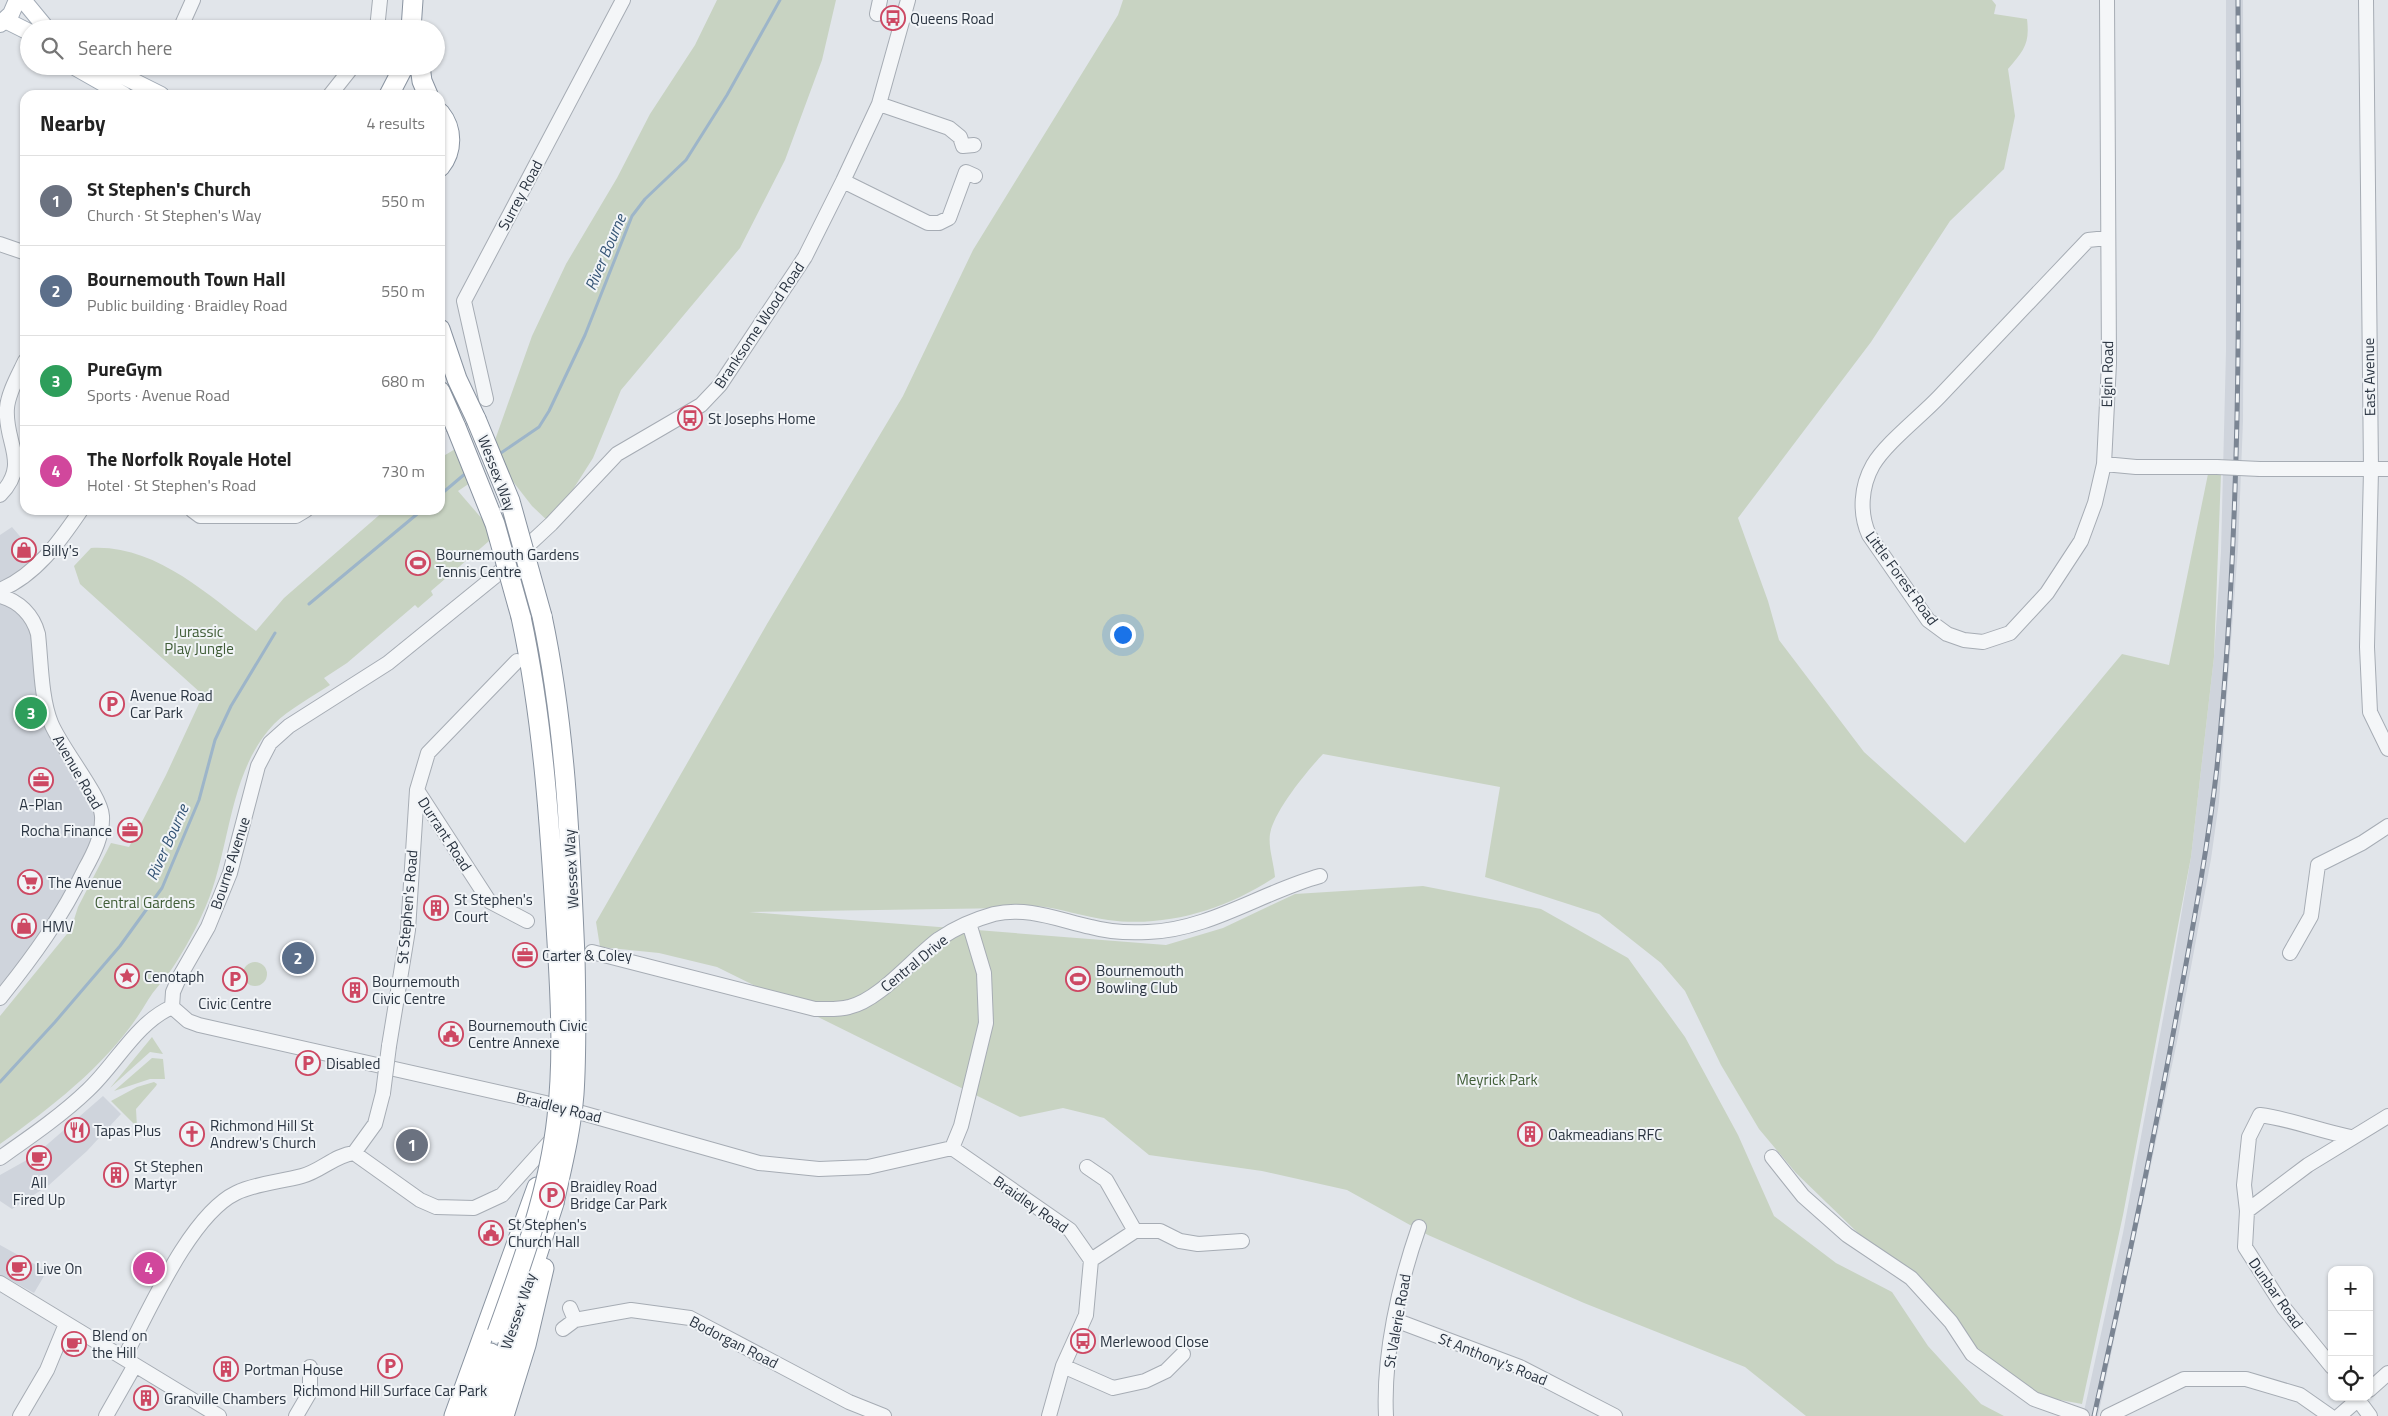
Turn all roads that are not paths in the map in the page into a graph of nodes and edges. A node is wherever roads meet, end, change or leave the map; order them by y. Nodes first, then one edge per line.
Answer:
1 (17, 0) edge
2 (23, 0) edge
3 (193, 0) edge
4 (380, 0) edge
5 (413, 0) edge
6 (418, 0) edge
7 (623, 0) edge
8 (908, 0) edge
9 (2107, 0) edge
10 (2366, 0) edge
11 (40, 20) edge
12 (184, 20) edge
13 (378, 20) edge
14 (412, 20) edge
15 (419, 20) edge
16 (3, 22) edge
17 (20, 29) edge
18 (89, 75) edge
19 (121, 75) edge
20 (346, 75) edge
21 (400, 75) edge
22 (421, 75) edge
23 (115, 90) edge
24 (151, 90) edge
25 (334, 90) edge
26 (392, 90) edge
27 (426, 90) edge
28 (879, 104) junction
29 (445, 122) edge
30 (966, 149) dead end
31 (445, 158) edge
32 (975, 176) dead end
33 (844, 181) junction
34 (2107, 238) junction
35 (0, 244) edge
36 (20, 251) edge
37 (445, 343) edge
38 (20, 372) edge
39 (486, 400) dead end
40 (445, 402) edge
41 (2104, 464) junction
42 (2388, 469) edge
43 (2370, 470) junction
44 (0, 495) edge
45 (78, 515) edge
46 (199, 515) edge
47 (298, 515) edge
48 (479, 589) joint
49 (0, 590) edge
50 (0, 596) edge
51 (517, 660) dead end
52 (2388, 749) edge
53 (417, 790) junction
54 (2388, 826) edge
55 (1320, 876) dead end
56 (521, 915) dead end
57 (969, 923) junction
58 (2290, 953) dead end
59 (575, 956) junction
60 (0, 998) edge
61 (172, 1007) junction
62 (564, 1108) junction
63 (2388, 1116) edge
64 (2351, 1137) junction
65 (952, 1148) junction
66 (354, 1153) junction
67 (1772, 1157) dead end
68 (0, 1158) edge
69 (1087, 1167) dead end
70 (554, 1203) junction
71 (2248, 1211) junction
72 (1419, 1227) dead end
73 (1135, 1231) junction
74 (1242, 1241) dead end
75 (1090, 1260) junction
76 (3, 1290) edge
77 (570, 1319) dead end
78 (1395, 1320) junction
79 (66, 1324) junction
80 (498, 1333) junction
81 (1182, 1354) dead end
82 (130, 1362) junction
83 (2328, 1362) edge
84 (1063, 1366) junction
85 (310, 1367) dead end
86 (2388, 1373) edge
87 (2373, 1386) edge
88 (2356, 1401) edge
89 (2361, 1401) edge
90 (2115, 1414) edge
91 (20, 1416) edge
92 (106, 1416) edge
93 (219, 1416) edge
94 (296, 1416) edge
95 (454, 1416) edge
96 (472, 1416) edge
97 (485, 1416) edge
98 (504, 1416) edge
99 (884, 1416) edge
100 (1049, 1416) edge
101 (1386, 1416) edge
102 (1615, 1416) edge
103 (2082, 1416) edge
104 (2330, 1416) edge
105 (2339, 1416) edge
106 (2370, 1416) edge

1 - 16 main road
2 - 11 main road
3 - 12 street
4 - 13 street
5 - 14 highway
6 - 15 highway
7 - 39 street, Surrey Road
8 - 28 street, Branksome Wood Road
9 - 34 street, Elgin Road
10 - 43 street, East Avenue
16 - 17 main road
18 - 23 main road
19 - 24 main road
20 - 25 street
21 - 26 highway
22 - 27 highway
28 - 30 street
28 - 33 street, Branksome Wood Road
29 - 31 highway
32 - 33 street
33 - 48 street, Branksome Wood Road
34 - 41 street, Elgin Road
34 - 41 street, Little Forest Road
35 - 36 street
37 - 59 highway, Wessex Way, bridge
38 - 44 street
40 - 59 highway, Wessex Way, bridge
41 - 43 street, bridge
42 - 43 street
43 - 52 street, East Avenue
45 - 49 street
46 - 47 street
48 - 61 street, Bourne Avenue
50 - 60 street, Avenue Road
51 - 53 street, St Stephen's Road
53 - 56 street, Durrant Road
53 - 66 street, St Stephen's Road, bridge
54 - 58 street
55 - 57 street, Central Drive
57 - 59 street, Central Drive
57 - 65 street
59 - 70 highway, Wessex Way, bridge
59 - 80 highway, Wessex Way, bridge
61 - 62 street, Braidley Road
61 - 68 street
62 - 65 street, Braidley Road
62 - 66 street
63 - 64 street
64 - 71 street
64 - 71 street, Dunbar Road
65 - 75 street, Braidley Road
66 - 82 street
67 - 103 street
69 - 73 street
70 - 80 highway, Wessex Way
70 - 98 highway
71 - 83 street, Dunbar Road
72 - 78 street, St Valerie Road
73 - 74 street
73 - 75 street
75 - 84 street
76 - 79 street
77 - 99 street, Bodorgan Road
78 - 101 street, St Valerie Road
78 - 102 street, St Anthony's Road
79 - 82 street
79 - 91 street
80 - 95 highway
80 - 96 highway, Wessex Way
80 - 97 highway, Wessex Way
81 - 84 street
82 - 92 street
82 - 93 street
84 - 100 street
85 - 94 street
86 - 87 street
88 - 105 street
89 - 106 street
90 - 104 street

